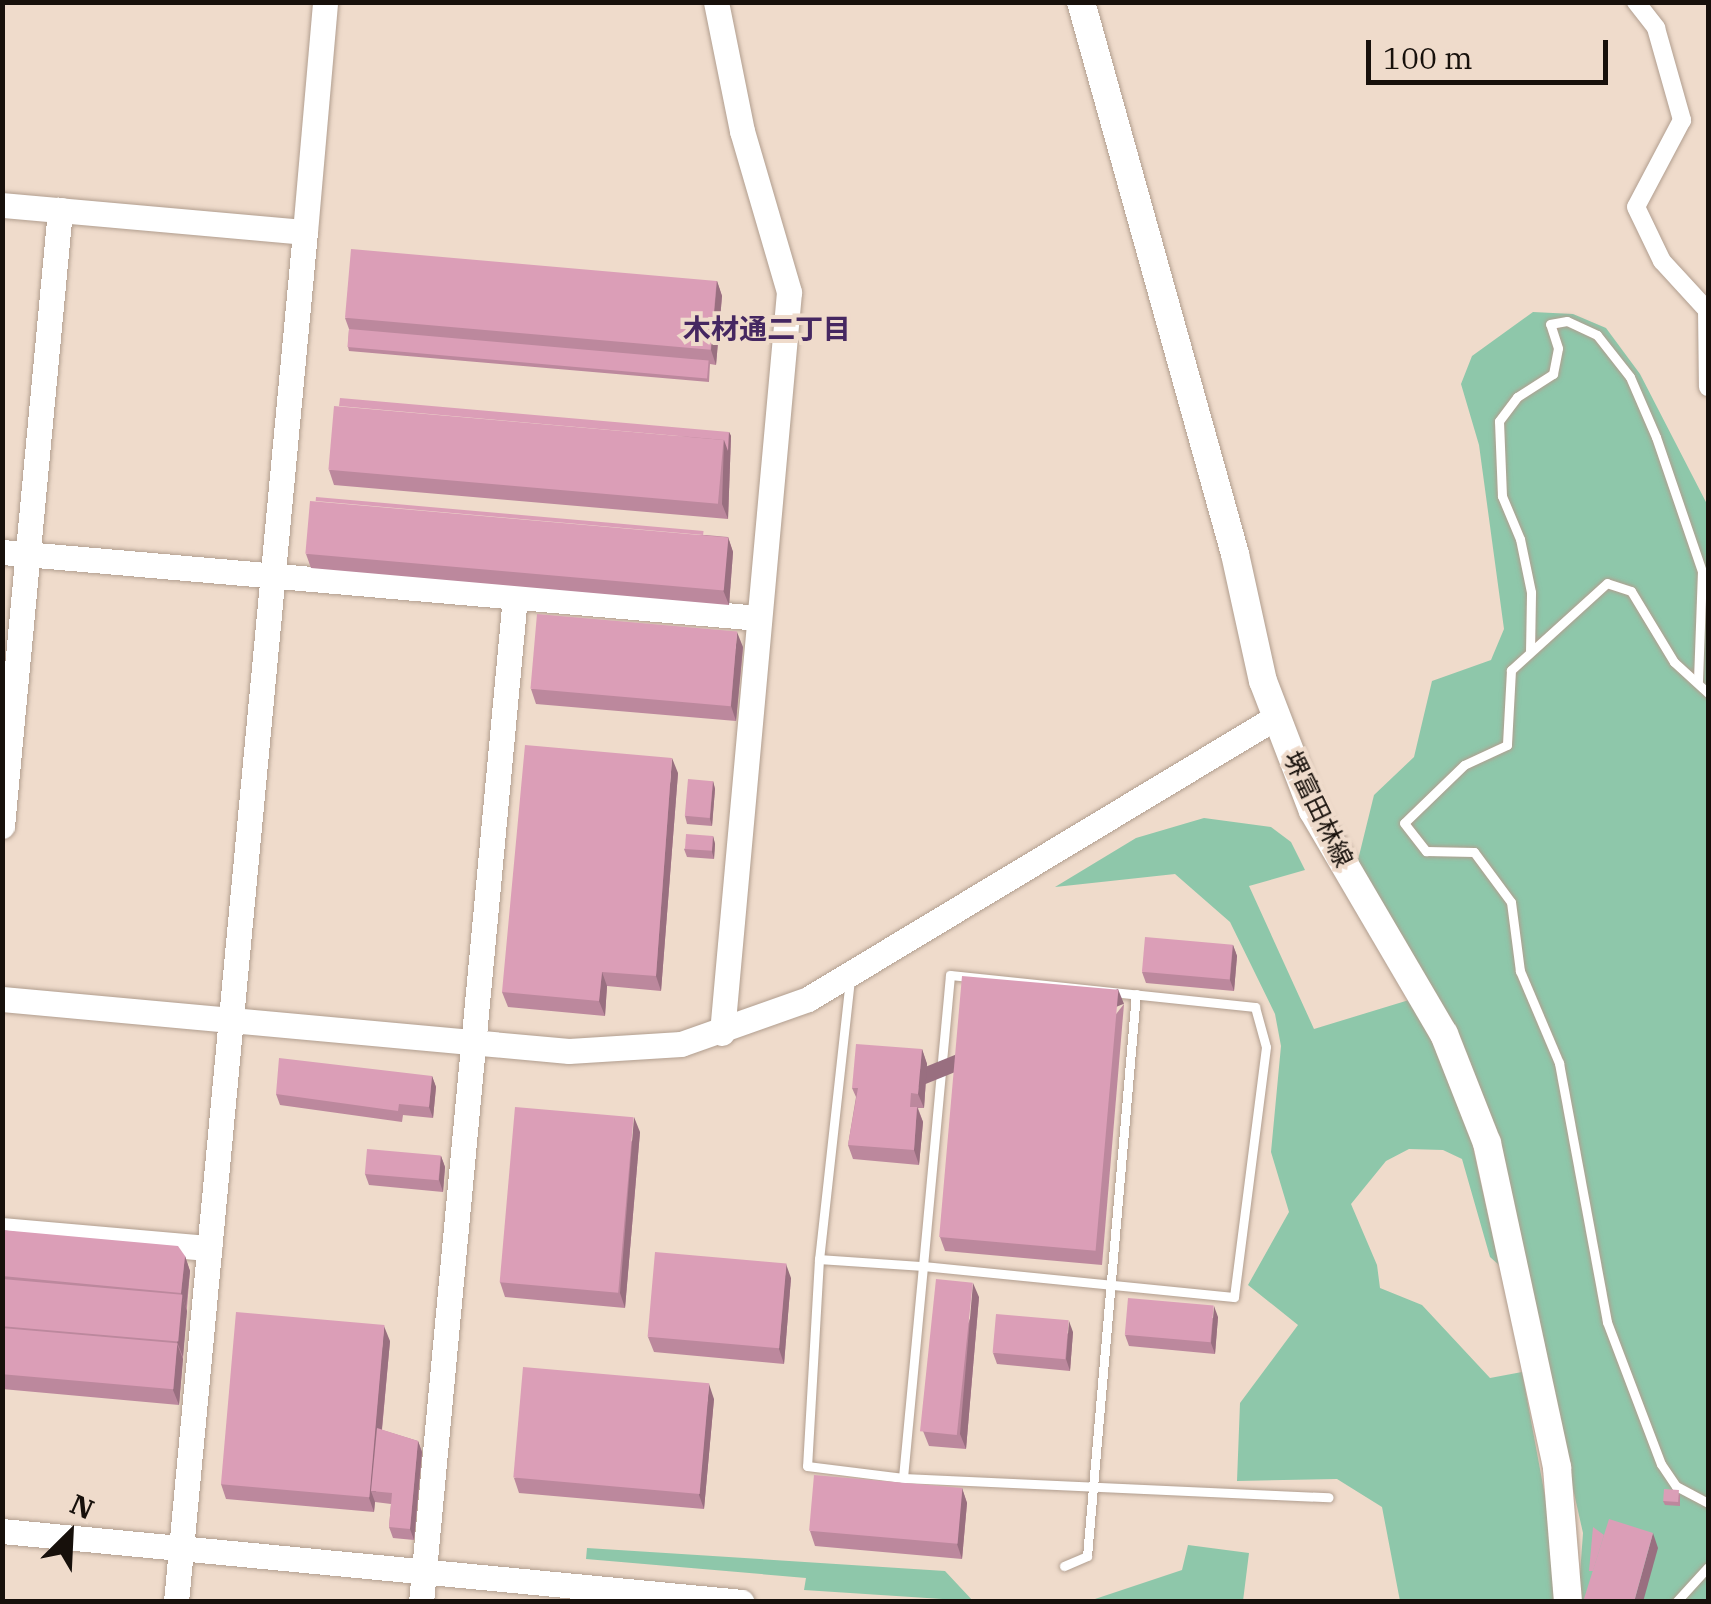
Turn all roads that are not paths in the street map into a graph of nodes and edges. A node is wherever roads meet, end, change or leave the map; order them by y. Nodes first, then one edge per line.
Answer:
1 (326, 2) edge
2 (716, 2) edge
3 (1081, 2) edge
4 (1636, 2) edge
5 (2, 205) edge
6 (60, 210) junction
7 (305, 232) junction
8 (1708, 387) edge
9 (15, 553) edge
10 (272, 576) junction
11 (515, 596) junction
12 (760, 618) junction
13 (1530, 652) junction
14 (1698, 682) junction
15 (1708, 693) edge
16 (1276, 718) junction
17 (2, 826) edge
18 (850, 975) junction
19 (1136, 994) junction
20 (2, 999) edge
21 (230, 1020) junction
22 (722, 1033) junction
23 (474, 1042) junction
24 (2, 1230) edge
25 (209, 1248) junction
26 (819, 1258) junction
27 (923, 1266) junction
28 (1112, 1285) junction
29 (904, 1478) junction
30 (1095, 1484) junction
31 (1330, 1497) dead end
32 (1708, 1503) edge
33 (2, 1531) edge
34 (181, 1547) junction
35 (1064, 1566) dead end
36 (1708, 1567) edge
37 (424, 1569) junction
38 (176, 1602) edge
39 (421, 1602) edge
40 (742, 1602) edge
41 (1568, 1602) edge
42 (1676, 1602) edge

1 - 7 street
2 - 12 street
3 - 16 main road, 堺富田林線
4 - 8 street
5 - 6 street
6 - 7 street
6 - 9 street
7 - 10 street
9 - 10 street
9 - 17 street
10 - 11 street
10 - 21 street
11 - 12 street
11 - 23 street
12 - 22 street
13 - 14 lane
13 - 14 lane
13 - 32 lane
14 - 15 lane
16 - 18 street
16 - 41 main road, 堺富田林線
18 - 22 street
18 - 26 lane
19 - 27 lane
19 - 28 lane
19 - 28 lane
20 - 21 street
21 - 23 street
21 - 25 street
22 - 23 street
23 - 37 street
24 - 25 street
25 - 34 street
26 - 27 lane
26 - 29 lane
27 - 28 lane
27 - 29 lane
28 - 30 lane
29 - 30 lane
30 - 31 lane
30 - 35 lane
33 - 34 street
34 - 37 street
34 - 38 street
36 - 42 lane
37 - 39 street
37 - 40 street

